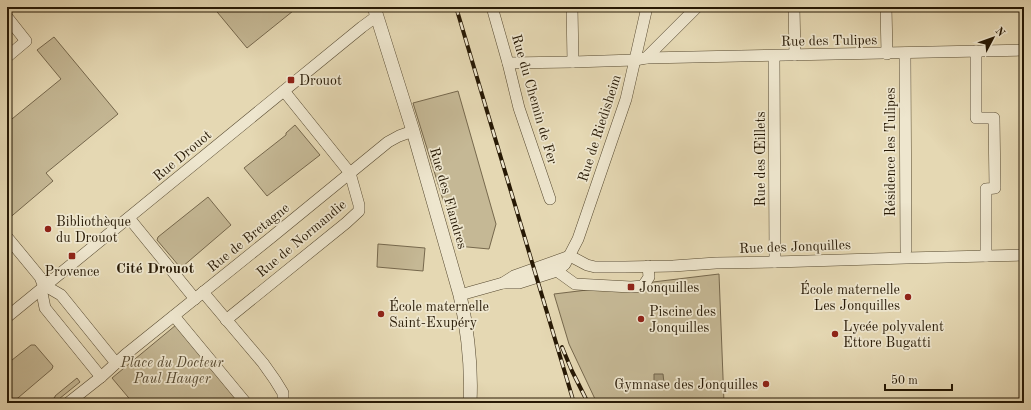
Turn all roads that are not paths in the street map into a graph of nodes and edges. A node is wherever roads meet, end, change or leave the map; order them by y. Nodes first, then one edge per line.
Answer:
1 (492, 7) edge
2 (572, 7) edge
3 (647, 7) edge
4 (697, 7) edge
5 (794, 7) edge
6 (886, 7) edge
7 (376, 12) edge
8 (7, 17) edge
9 (640, 37) junction
10 (660, 44) junction
11 (1024, 50) edge
12 (976, 51) junction
13 (905, 53) junction
14 (887, 54) junction
15 (795, 55) junction
16 (774, 56) junction
17 (7, 57) edge
18 (668, 58) junction
19 (640, 59) junction
20 (573, 62) junction
21 (508, 63) junction
22 (284, 91) junction
23 (413, 131) junction
24 (350, 173) junction
25 (550, 199) dead end
26 (129, 218) junction
27 (7, 237) edge
28 (906, 250) dead end
29 (1024, 255) edge
30 (570, 256) junction
31 (986, 256) junction
32 (775, 262) junction
33 (648, 266) junction
34 (557, 271) junction
35 (503, 283) junction
36 (44, 287) junction
37 (199, 295) junction
38 (460, 295) junction
39 (174, 316) junction
40 (7, 317) edge
41 (226, 320) junction
42 (116, 363) junction
43 (100, 376) junction
44 (68, 403) edge
45 (246, 403) edge
46 (283, 403) edge
47 (470, 403) edge

1 - 21 street, Rue du Chemin de Fer
2 - 20 street
3 - 9 street, Rue de Riedisheim
4 - 10 street
5 - 15 street
6 - 14 street
7 - 22 street, Rue Drouot
7 - 23 street, Rue des Flandres
8 - 17 street
9 - 10 street
9 - 19 street, Rue de Riedisheim
10 - 18 street
10 - 19 street
11 - 12 street, Rue des Tulipes
12 - 13 street, Rue des Tulipes
12 - 31 street
13 - 14 street, Rue des Tulipes
13 - 28 street, Résidence les Tulipes
14 - 15 street, Rue des Tulipes
15 - 16 street, Rue des Tulipes
16 - 18 street, Rue des Tulipes
16 - 32 street, Rue des Œillets
18 - 19 street, Rue des Tulipes
19 - 20 street, Rue des Tulipes
19 - 30 street, Rue de Riedisheim
20 - 21 street, Rue des Tulipes
21 - 25 street, Rue du Chemin de Fer
22 - 24 street, Rue de Normandie
22 - 26 street, Rue Drouot
23 - 24 street, Rue de Bretagne
23 - 38 street, Rue des Flandres
24 - 37 street, Rue de Bretagne
24 - 41 street, Rue de Normandie
26 - 36 street, Rue Drouot
26 - 37 street
27 - 36 street
29 - 31 street, Rue des Jonquilles
30 - 33 street, Rue des Jonquilles
30 - 34 street, Rue de Riedisheim
30 - 35 street
31 - 32 street, Rue des Jonquilles
32 - 33 street, Rue des Jonquilles
33 - 34 street
34 - 35 street
35 - 38 street
36 - 40 street, Rue Drouot
36 - 42 street
36 - 43 street
37 - 39 street, Rue de Bretagne
37 - 41 street
38 - 47 street, Rue des Flandres
39 - 42 street, Rue de Bretagne
39 - 45 street
41 - 46 street
42 - 43 street, Rue de Bretagne
43 - 44 street, Rue de Bretagne

